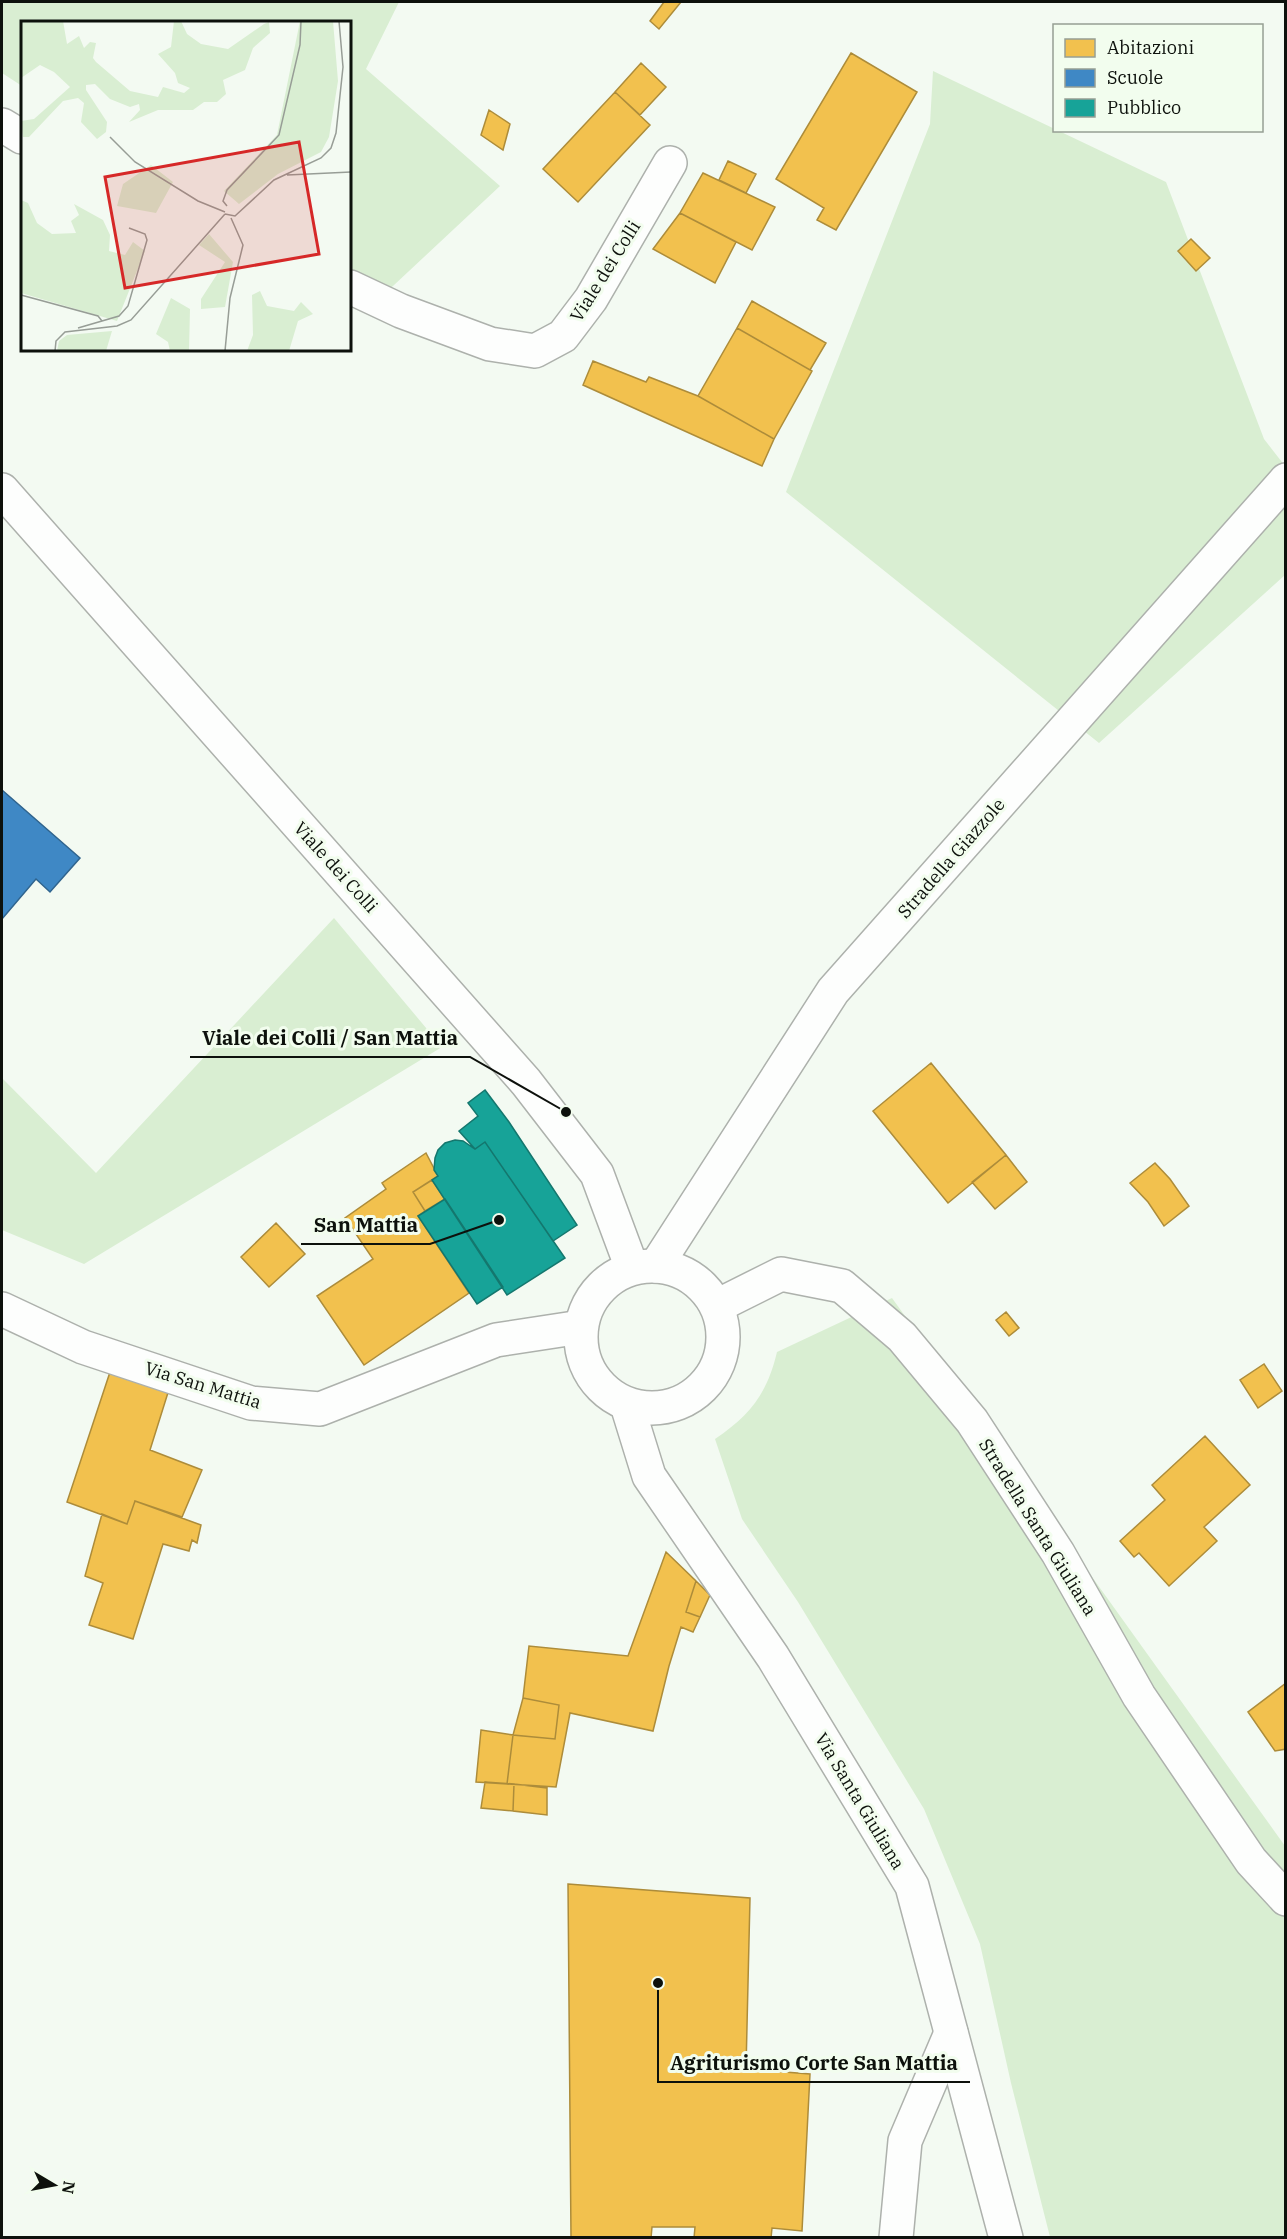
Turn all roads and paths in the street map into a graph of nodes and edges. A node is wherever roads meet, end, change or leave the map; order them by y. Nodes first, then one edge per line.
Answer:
1 (2, 125) edge
2 (21, 136) edge
3 (670, 163) dead end
4 (351, 287) edge
5 (1286, 480) edge
6 (2, 490) edge
7 (644, 1267) junction
8 (717, 1306) junction
9 (2, 1308) edge
10 (581, 1327) junction
11 (627, 1405) junction
12 (1286, 1899) edge
13 (951, 2033) junction
14 (896, 2238) edge
15 (1006, 2238) edge

1 - 2 street
3 - 4 street, Viale dei Colli
5 - 7 street, Stradella Giazzole
6 - 7 street, Viale dei Colli
7 - 8 street
7 - 10 street
8 - 11 street
8 - 12 street, Stradella Santa Giuliana
9 - 10 street, Via San Mattia
10 - 11 street
11 - 13 street, Via Santa Giuliana
13 - 14 street
13 - 15 street, Via Santa Giuliana

